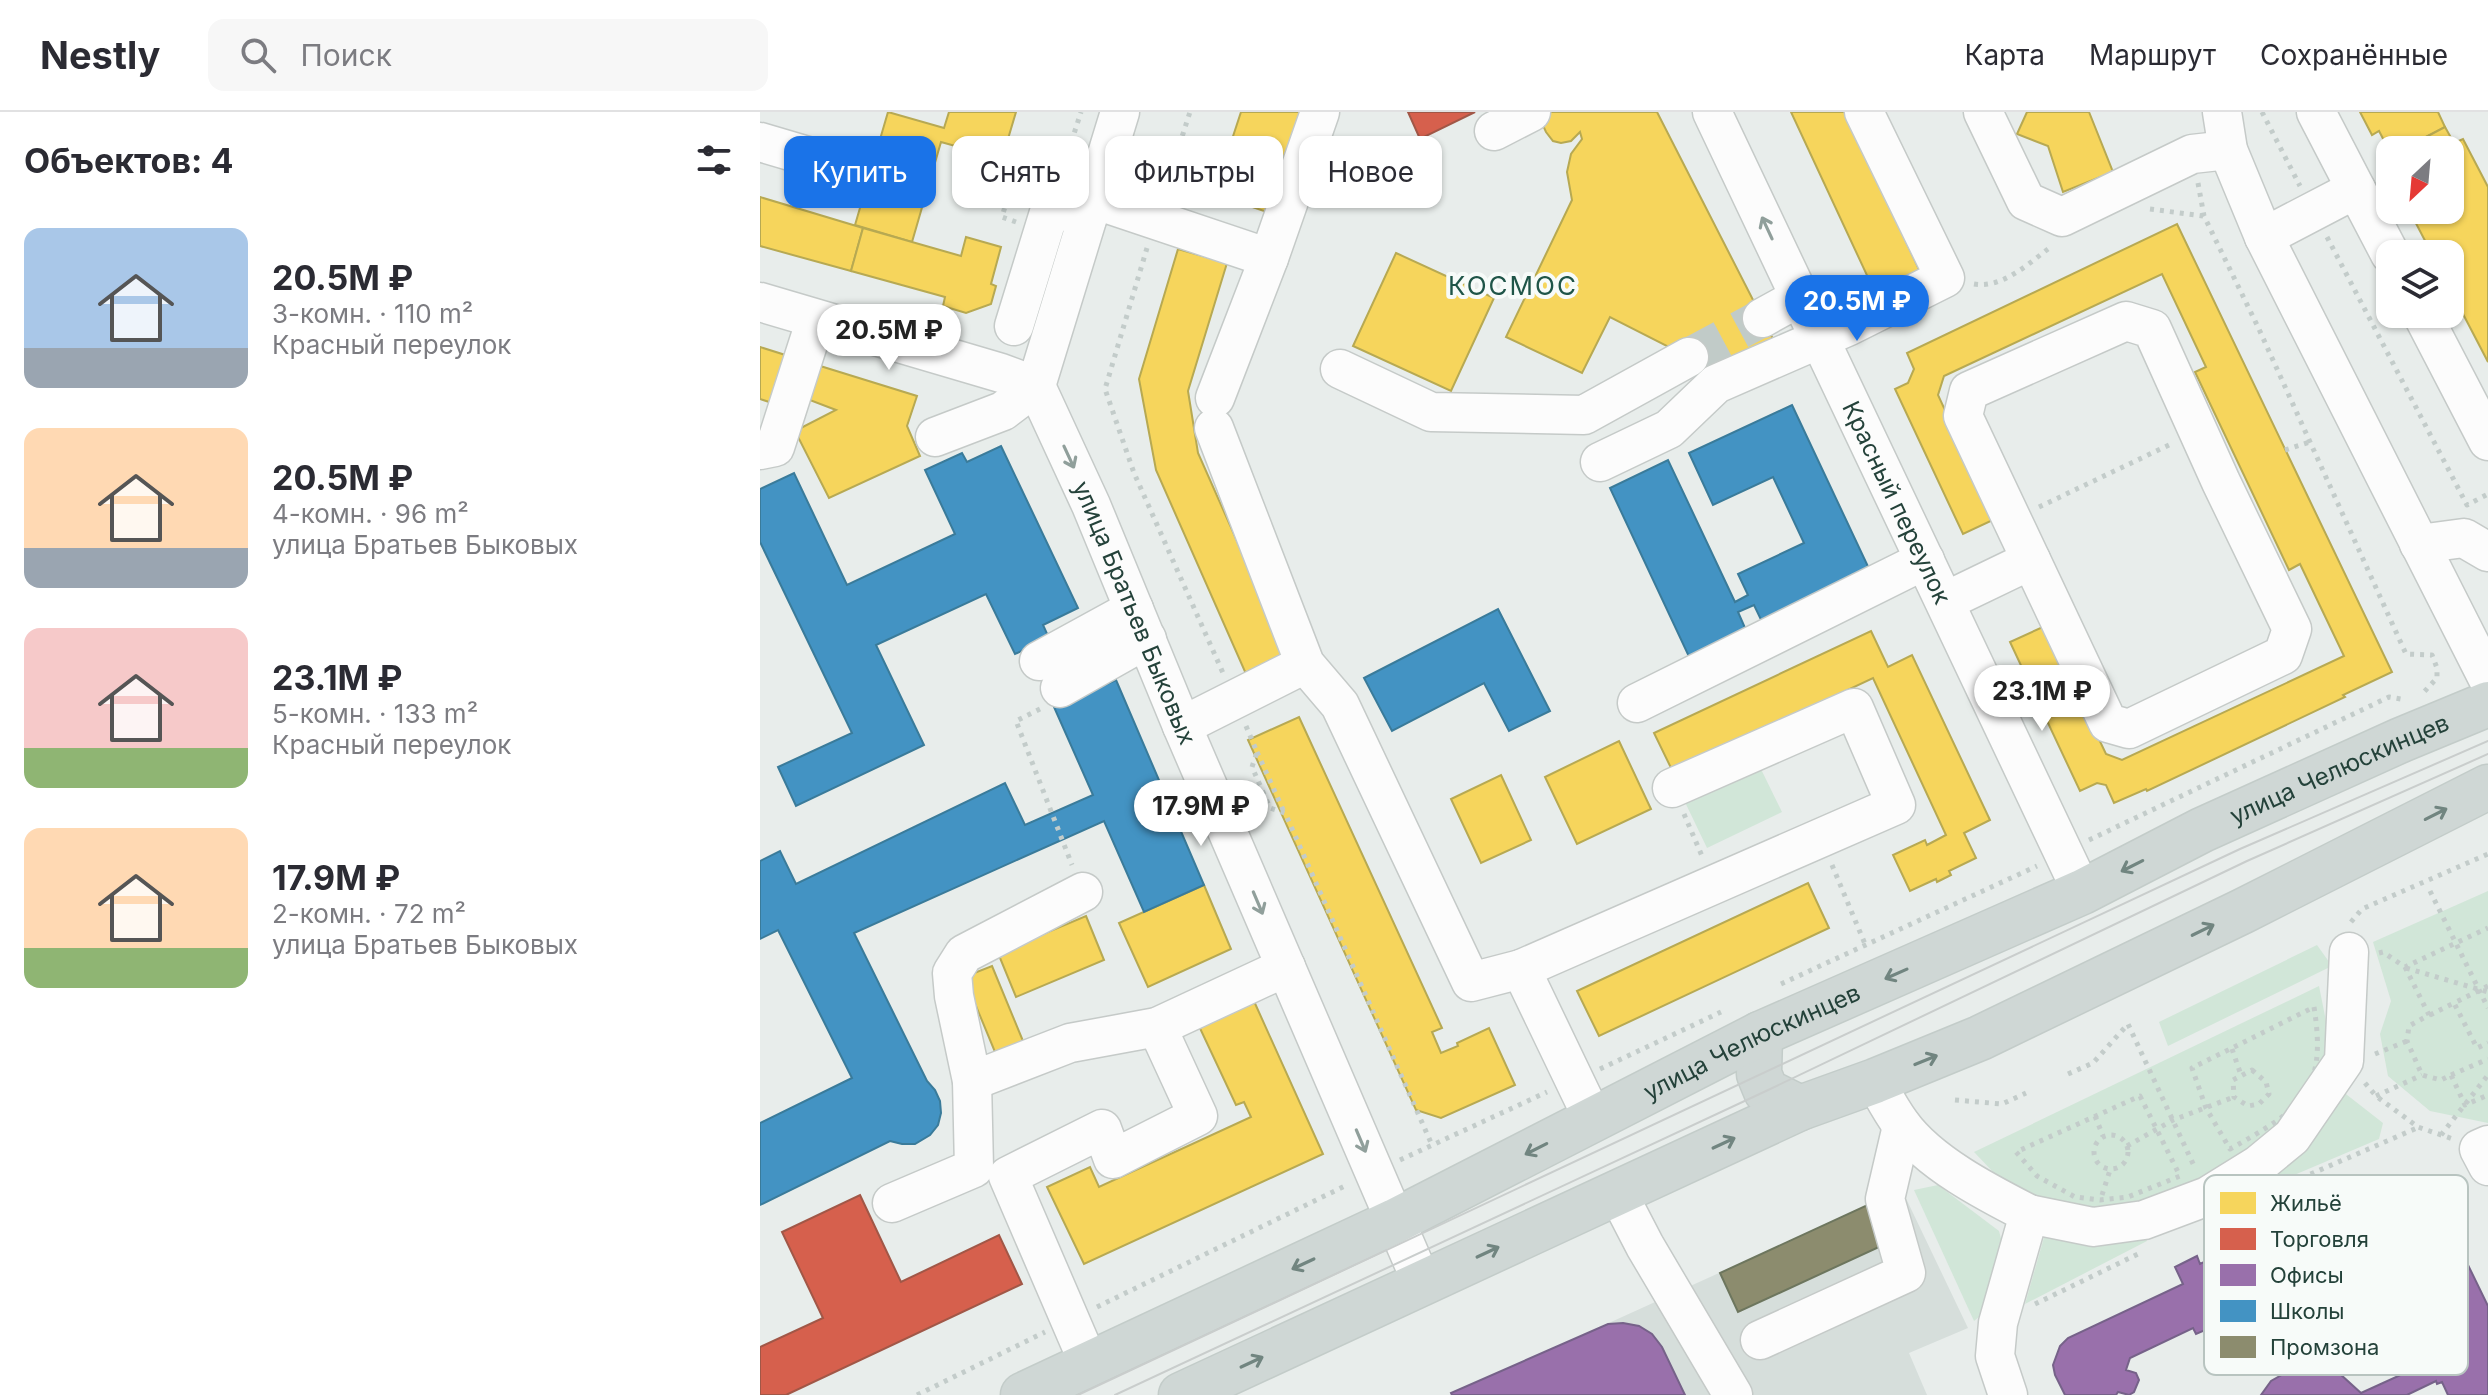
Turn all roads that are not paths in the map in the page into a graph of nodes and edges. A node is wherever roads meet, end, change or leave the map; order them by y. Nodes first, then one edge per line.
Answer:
1 (1120, 112) edge
2 (1320, 112) edge
3 (1531, 112) edge
4 (1712, 112) edge
5 (1864, 112) edge
6 (1983, 112) edge
7 (2222, 112) edge
8 (2316, 112) edge
9 (1494, 131) dead end
10 (760, 142) edge
11 (784, 149) edge
12 (2210, 152) junction
13 (2356, 189) junction
14 (1090, 209) junction
15 (2264, 237) junction
16 (2383, 240) edge
17 (1269, 258) junction
18 (1800, 297) junction
19 (760, 302) edge
20 (1762, 318) tunnel mouth
21 (816, 319) junction
22 (1014, 326) dead end
23 (2429, 328) edge
24 (1820, 339) junction
25 (1689, 357) tunnel mouth
26 (1340, 369) dead end
27 (1036, 386) junction
28 (935, 437) dead end
29 (2488, 441) edge
30 (760, 450) edge
31 (1600, 462) dead end
32 (2419, 544) junction
33 (2488, 552) edge
34 (1925, 560) junction
35 (2031, 560) junction
36 (1946, 601) junction
37 (1140, 624) junction
38 (1305, 664) junction
39 (2488, 679) edge
40 (1047, 686) road end
41 (1637, 703) dead end
42 (2488, 704) edge
43 (1182, 726) junction
44 (2488, 787) edge
45 (1672, 788) road end
46 (1083, 892) road end
47 (2082, 892) junction
48 (2360, 944) road end
49 (1286, 967) junction
50 (1521, 969) junction
51 (1157, 1027) junction
52 (1760, 1034) junction
53 (972, 1081) junction
54 (1875, 1081) junction
55 (1800, 1108) junction
56 (1593, 1119) junction
57 (1902, 1126) junction
58 (991, 1172) junction
59 (2242, 1175) edge
60 (1617, 1192) junction
61 (2204, 1198) edge
62 (892, 1203) dead end
63 (2029, 1214) junction
64 (1395, 1221) junction
65 (1422, 1283) junction
66 (1760, 1340) dead end
67 (1089, 1364) junction
68 (1023, 1395) edge
69 (1181, 1395) edge
70 (1733, 1395) edge
71 (2008, 1395) edge

1 - 14 street
2 - 17 street
3 - 9 street
18 -> 4 street, Красный переулок
5 - 24 street
6 - 12 street
7 - 12 street
8 - 13 street
10 - 11 street
12 - 15 street
13 - 15 street
13 - 16 street
14 - 17 street
14 - 22 street
14 - 27 street
15 - 32 street
17 - 38 street
18 - 20 street
18 - 24 street, Красный переулок
19 - 21 street
21 - 27 street
21 - 30 street
23 - 29 street
24 - 31 street
24 - 34 street, Красный переулок
25 - 26 street
27 - 28 street
27 -> 37 street, улица Братьев Быковых
32 - 33 street
32 - 39 street
34 - 36 street, Красный переулок
34 - 41 street
35 - 35 street
35 - 36 street
36 - 47 street, Красный переулок
37 - 40 street
37 - 43 street, улица Братьев Быковых
38 - 43 street
38 - 50 street
42 -> 47 main road, улица Челюскинцев
43 -> 49 street, улица Братьев Быковых
54 -> 44 main road
45 - 50 street
46 - 53 street
47 -> 52 main road, улица Челюскинцев
48 - 59 street
49 - 51 street
49 -> 64 street, улица Братьев Быковых
50 - 56 street
51 - 53 street
51 - 58 street
52 - 55 main road
52 - 56 main road, улица Челюскинцев
53 - 58 street
54 - 55 main road
54 - 57 street
60 -> 55 main road
56 -> 64 main road, улица Челюскинцев
57 - 63 street
57 - 66 street
58 - 62 street
58 - 67 street
65 -> 60 main road
60 - 70 street
61 - 63 street
63 - 71 street
64 - 65 street, улица Братьев Быковых
64 -> 67 main road, улица Челюскинцев
69 -> 65 main road
67 - 68 main road, улица Челюскинцев

